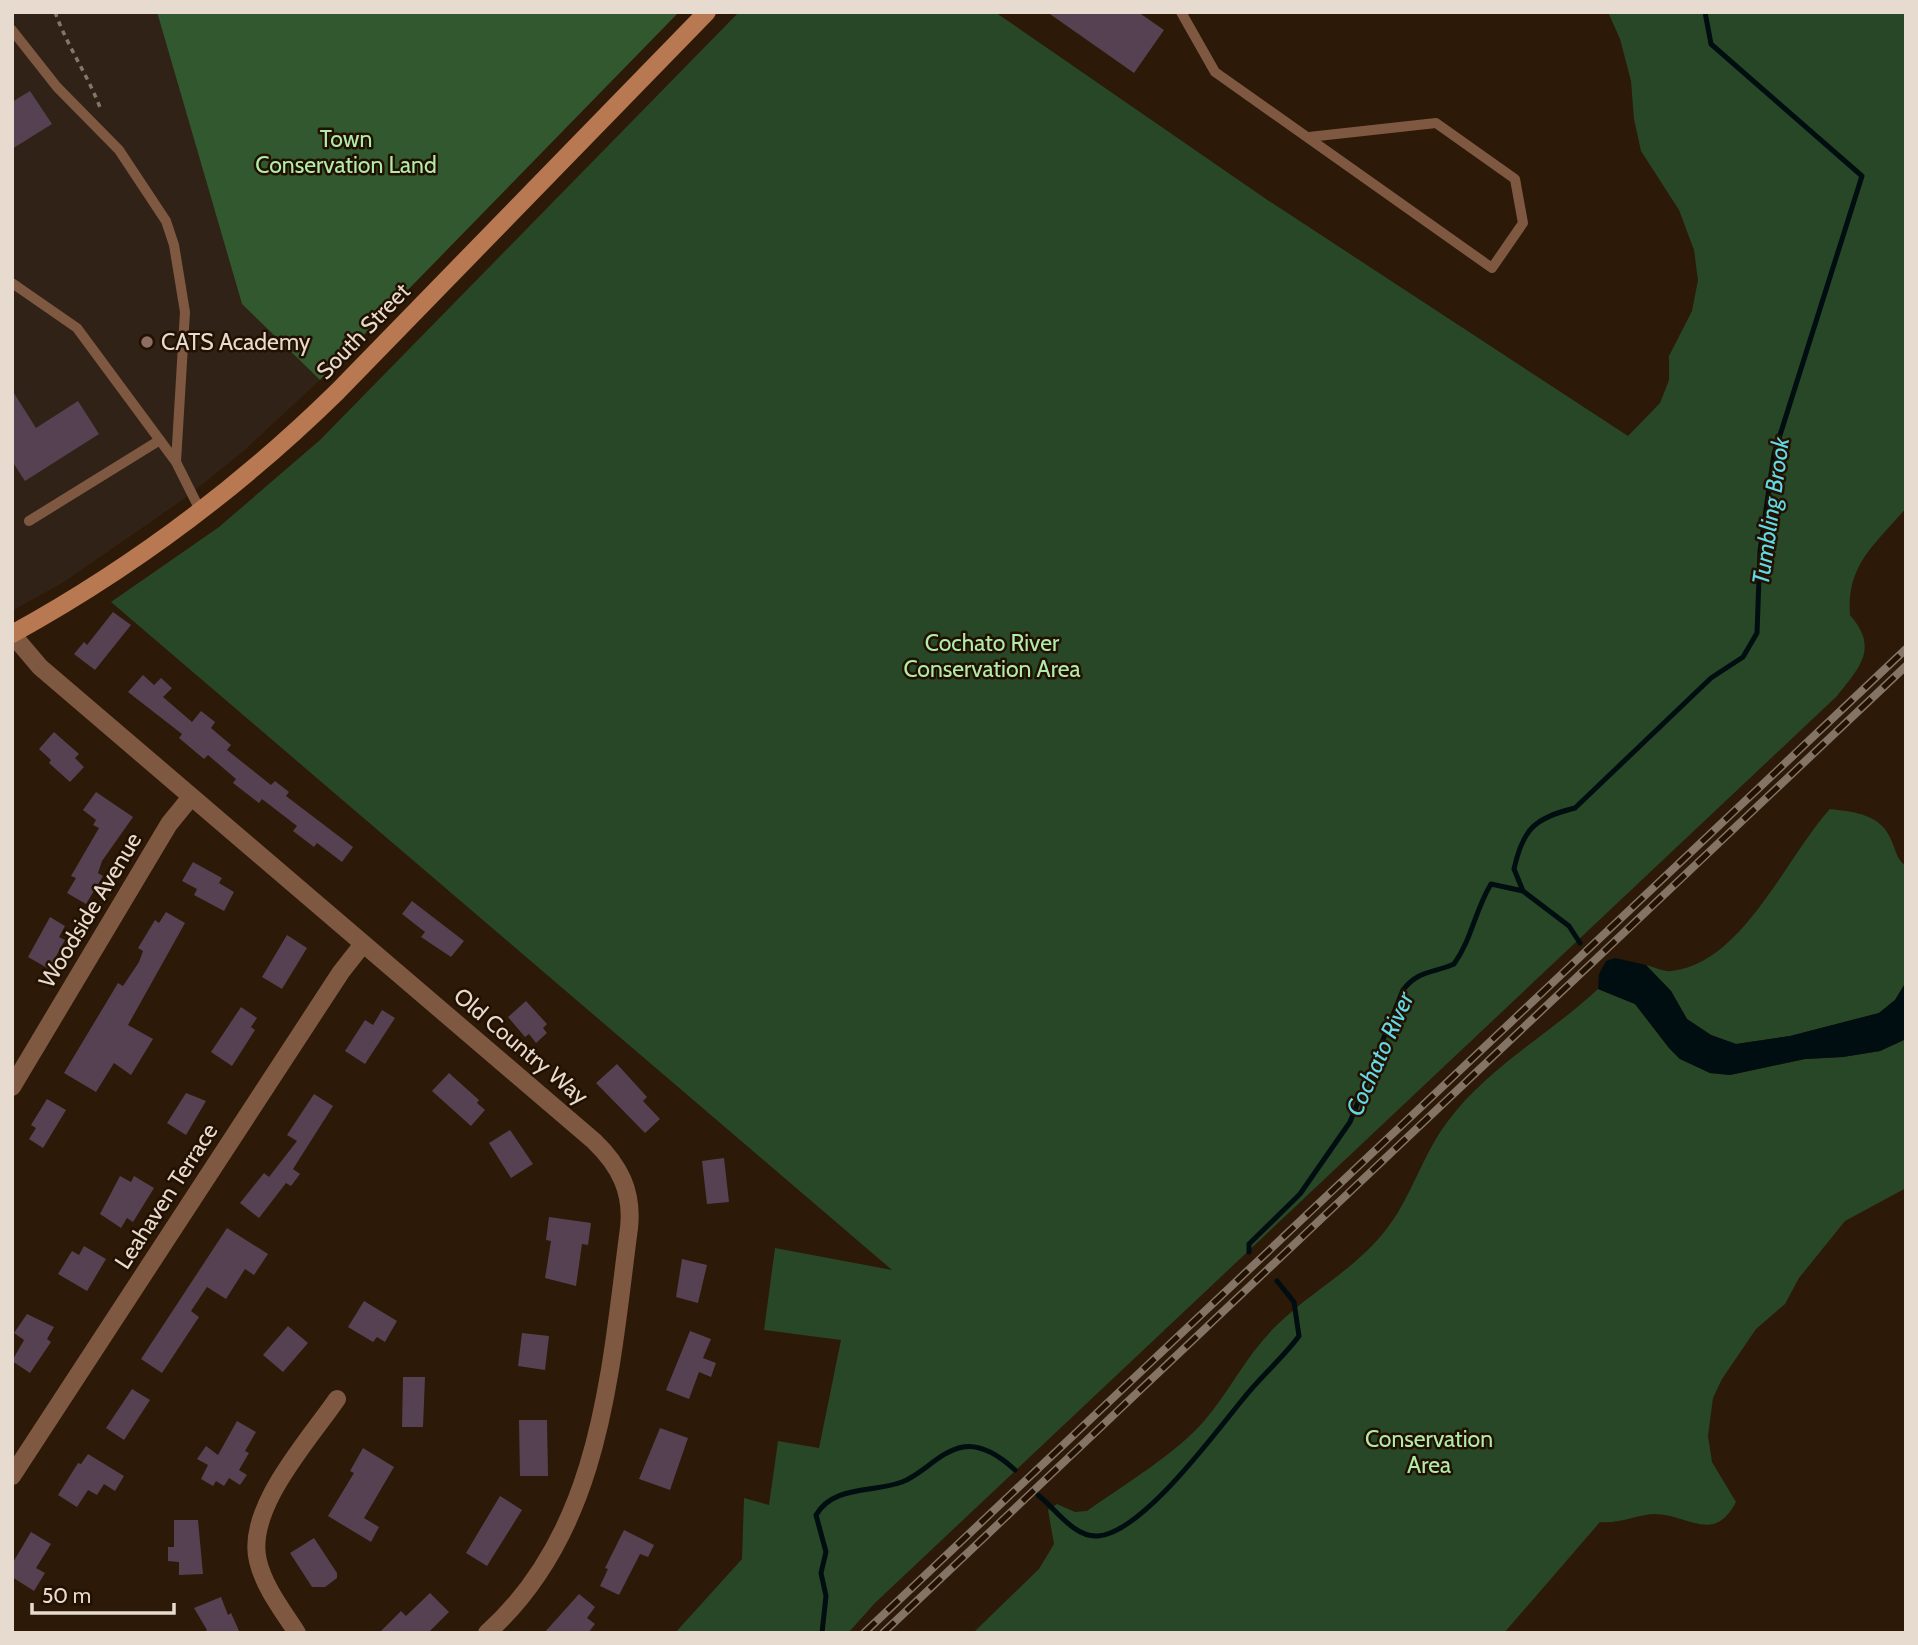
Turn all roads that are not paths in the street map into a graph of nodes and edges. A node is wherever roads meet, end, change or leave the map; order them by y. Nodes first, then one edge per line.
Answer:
1 (707, 12) edge
2 (1181, 12) edge
3 (12, 30) edge
4 (1310, 137) junction
5 (12, 283) edge
6 (160, 440) junction
7 (176, 462) junction
8 (201, 512) junction
9 (29, 521) dead end
10 (12, 634) edge
11 (191, 797) junction
12 (363, 944) junction
13 (12, 1087) edge
14 (337, 1399) dead end
15 (12, 1476) edge
16 (297, 1633) edge
17 (487, 1633) edge

1 - 8 main road, South Street
2 - 4 lane
3 - 7 lane
4 - 4 lane
5 - 6 lane
6 - 7 lane
6 - 9 lane
7 - 8 lane
8 - 10 main road, South Street
10 - 11 street, Old Country Way
11 - 12 street, Old Country Way
11 - 13 street, Woodside Avenue
12 - 15 street, Leahaven Terrace
12 - 17 street, Old Country Way
14 - 16 street

